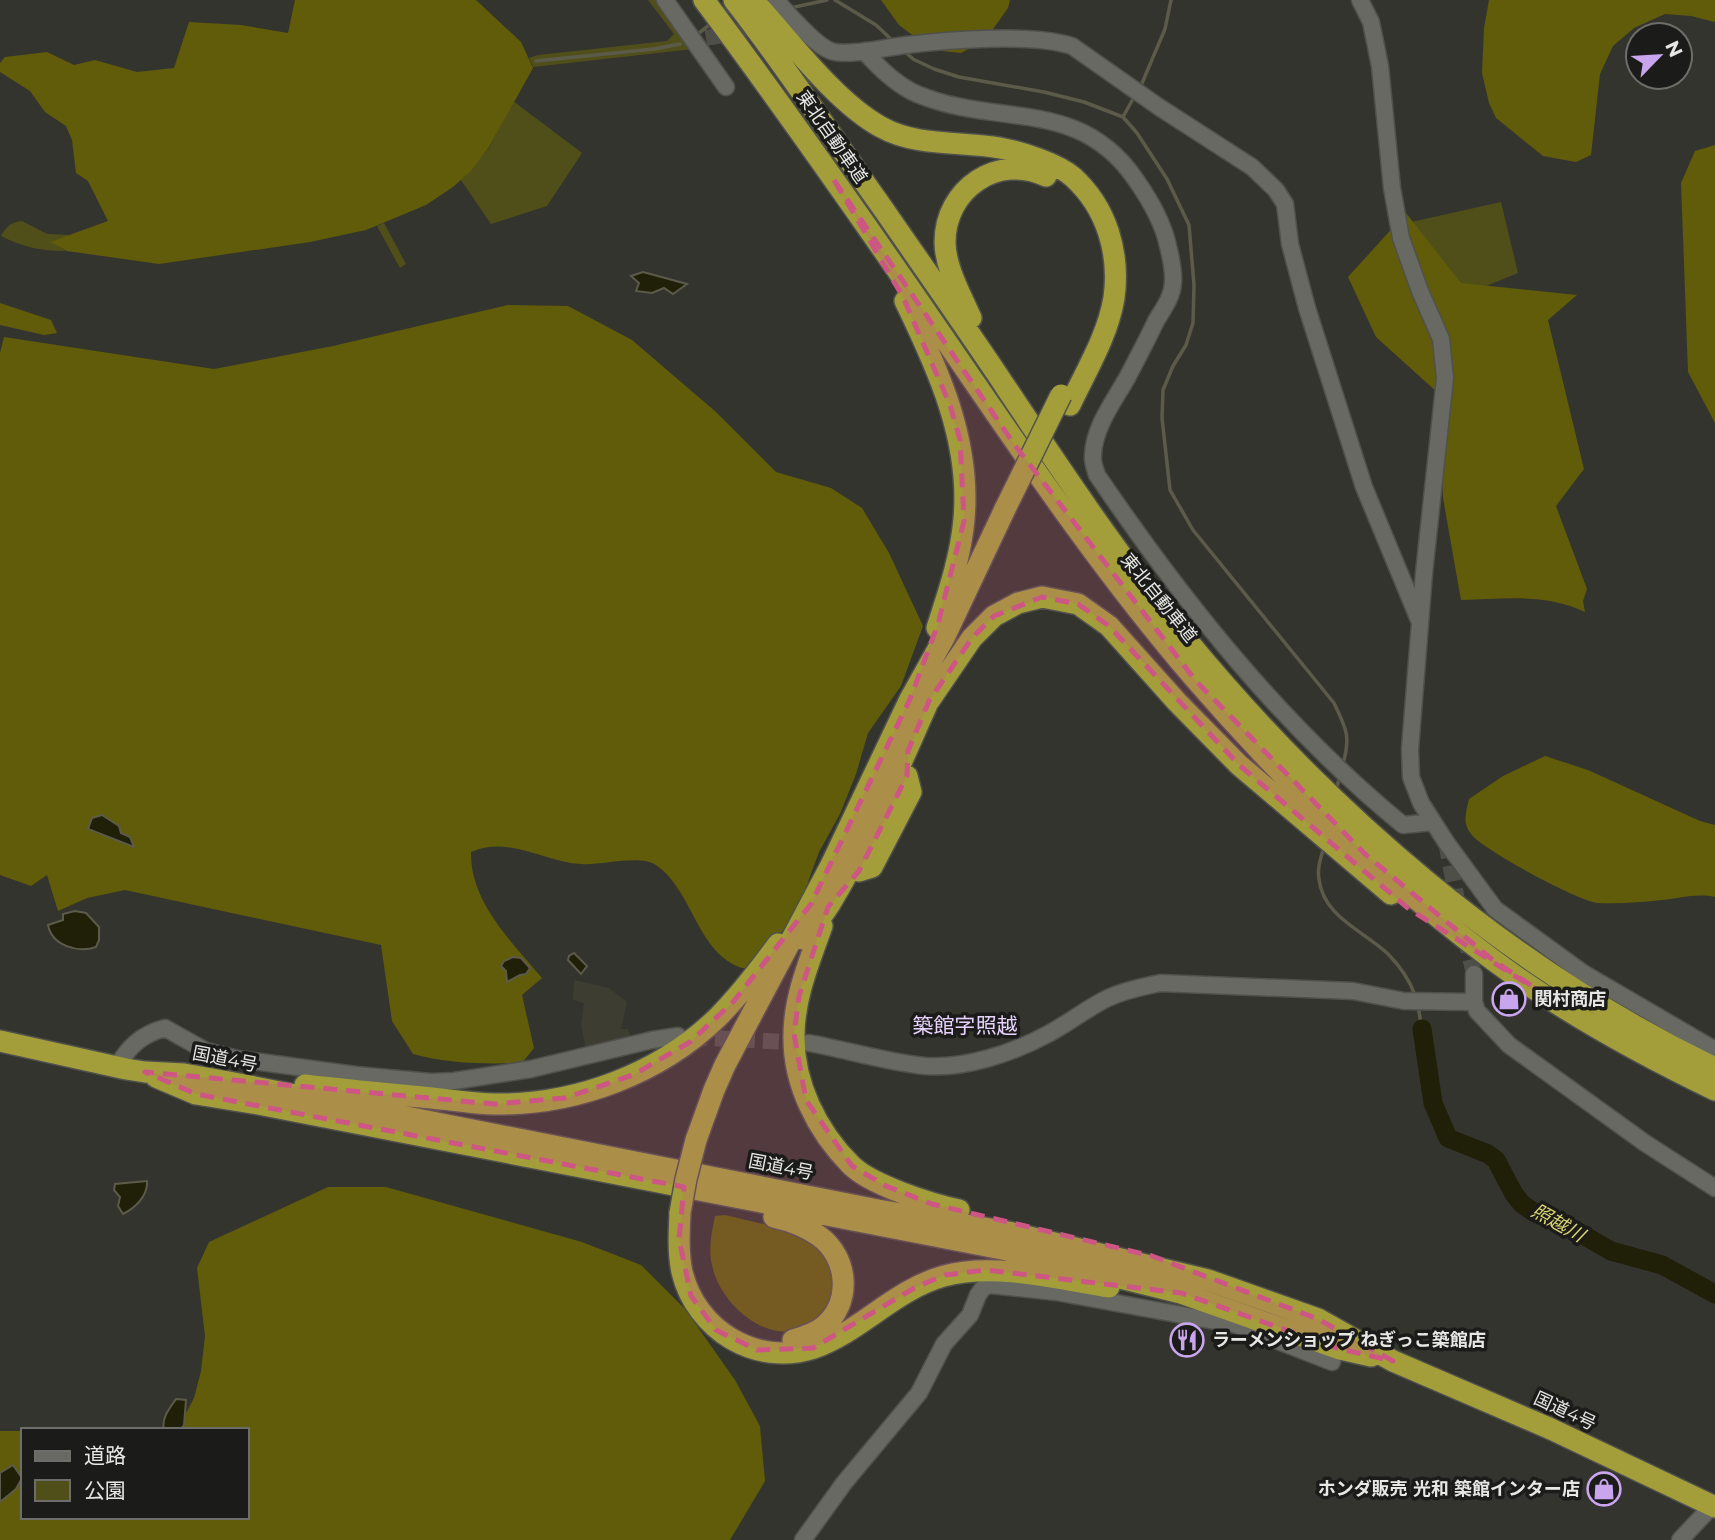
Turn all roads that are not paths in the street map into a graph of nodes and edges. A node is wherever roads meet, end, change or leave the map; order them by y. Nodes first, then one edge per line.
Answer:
1 (665, 0) edge
2 (704, 0) edge
3 (734, 0) edge
4 (753, 0) edge
5 (1360, 0) edge
6 (784, 13) edge
7 (864, 51) junction
8 (726, 88) dead end
9 (834, 180) junction
10 (993, 368) junction
11 (1065, 400) junction
12 (1419, 620) junction
13 (919, 700) junction
14 (908, 751) junction
15 (1316, 821) junction
16 (1433, 822) junction
17 (833, 890) junction
18 (1474, 974) tunnel mouth
19 (1474, 1002) junction
20 (678, 1036) tunnel mouth
21 (0, 1041) edge
22 (809, 1043) tunnel mouth
23 (1715, 1050) edge
24 (117, 1067) junction
25 (1715, 1068) edge
26 (145, 1072) junction
27 (229, 1082) junction
28 (1715, 1090) edge
29 (1715, 1188) edge
30 (717, 1194) junction
31 (686, 1214) junction
32 (1208, 1280) junction
33 (1181, 1293) junction
34 (1260, 1317) junction
35 (1332, 1362) dead end
36 (1714, 1506) edge
37 (803, 1540) edge
38 (1680, 1540) edge

1 - 8 street
2 - 9 highway, 東北自動車道
3 - 10 highway, 東北自動車道
4 - 11 highway
5 - 12 street
6 - 7 street
7 - 12 street
7 - 16 street
9 - 13 highway
9 - 15 highway, 東北自動車道
10 - 11 highway
10 - 25 highway, 東北自動車道
11 - 13 highway
12 - 16 street
13 - 14 highway
13 - 15 highway
13 - 17 highway
14 - 17 highway
14 - 17 highway
15 - 28 highway
16 - 23 street
17 - 27 highway
17 - 31 highway, bridge
17 - 32 highway
18 - 19 street
19 - 22 street
19 - 29 street
20 - 24 street
21 - 24 highway, 国道4号
24 - 26 highway, 国道4号
26 - 27 highway, 国道4号
26 - 30 highway, 国道4号
27 - 32 highway, 国道4号
30 - 31 highway
30 - 33 highway, 国道4号
31 - 33 highway
32 - 34 highway, 国道4号
33 - 34 highway, 国道4号
34 - 35 street
34 - 36 highway, 国道4号
34 - 37 street
36 - 38 street

